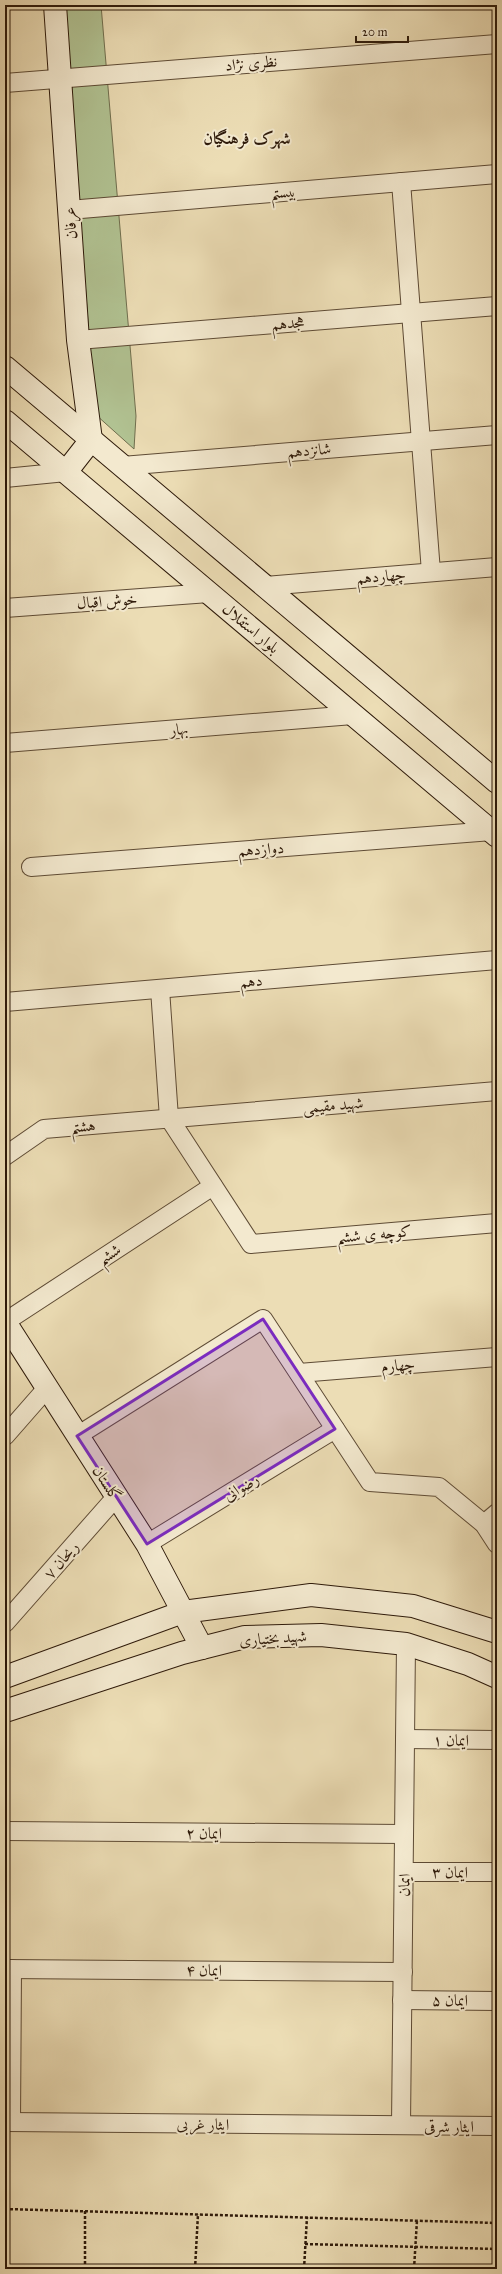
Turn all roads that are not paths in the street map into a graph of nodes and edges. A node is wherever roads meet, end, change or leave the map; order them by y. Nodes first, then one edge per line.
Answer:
1 (55, 5) edge
2 (497, 44) edge
3 (60, 78) junction
4 (5, 83) edge
5 (497, 174) edge
6 (401, 182) junction
7 (69, 210) junction
8 (497, 306) edge
9 (411, 313) junction
10 (78, 340) junction
11 (5, 367) edge
12 (5, 421) edge
13 (497, 435) edge
14 (91, 440) junction
15 (421, 441) junction
16 (122, 466) junction
17 (66, 472) junction
18 (5, 478) edge
19 (497, 567) edge
20 (431, 572) junction
21 (265, 586) junction
22 (209, 593) junction
23 (5, 608) edge
24 (353, 715) junction
25 (5, 742) edge
26 (497, 782) edge
27 (494, 833) edge
28 (31, 867) dead end
29 (497, 960) edge
30 (160, 989) junction
31 (5, 1002) edge
32 (497, 1091) edge
33 (168, 1118) junction
34 (5, 1156) edge
35 (213, 1186) junction
36 (497, 1223) edge
37 (5, 1322) edge
38 (497, 1357) edge
39 (299, 1373) junction
40 (47, 1388) junction
41 (335, 1429) junction
42 (5, 1436) edge
43 (78, 1436) junction
44 (116, 1497) junction
45 (490, 1518) edge
46 (146, 1544) junction
47 (497, 1544) edge
48 (183, 1612) junction
49 (5, 1623) edge
50 (497, 1632) edge
51 (406, 1644) junction
52 (202, 1648) junction
53 (5, 1677) edge
54 (497, 1677) edge
55 (5, 1711) edge
56 (405, 1739) junction
57 (497, 1740) edge
58 (5, 1831) edge
59 (404, 1834) junction
60 (404, 1872) junction
61 (497, 1872) edge
62 (9, 1969) edge
63 (403, 1972) junction
64 (402, 2000) junction
65 (497, 2001) edge
66 (8, 2122) edge
67 (401, 2126) junction
68 (497, 2126) edge

1 - 3 main road, عرفان
2 - 3 street, نظری نژاد
3 - 4 street, نظری نژاد
3 - 7 main road, عرفان
5 - 6 street, بیستم
6 - 7 street, بیستم
6 - 9 street
7 - 10 main road, عرفان
8 - 9 street, هجدهم
9 - 10 street, هجدهم
9 - 15 street
10 - 14 main road, عرفان
11 - 14 main road
12 - 17 main road, بلوار استقلال
13 - 15 street, شانزدهم
14 - 16 main road
14 - 17 main road
15 - 16 street, شانزدهم
15 - 20 street
16 - 21 main road
17 - 18 street
17 - 22 main road, بلوار استقلال
19 - 20 street, چهاردهم
20 - 21 street, چهاردهم
21 - 26 main road
22 - 23 street, خوش اقبال
22 - 24 main road, بلوار استقلال
24 - 25 street, بهار
24 - 27 main road, بلوار استقلال
27 - 28 street, دوازدهم
29 - 30 street, دهم
30 - 31 street, دهم
30 - 33 street
32 - 33 street, شهید مقیمی
33 - 34 street, هشتم
33 - 35 street
35 - 36 street, کوچه ی ششم
35 - 37 street, ششم
37 - 40 main road, گلستان
38 - 39 street, چهارم
39 - 41 street
39 - 43 street
40 - 42 street
40 - 43 main road, گلستان
41 - 45 street
41 - 46 street, رضوانی
43 - 44 main road, گلستان
44 - 46 main road, گلستان
44 - 49 street, ریحان ۷
45 - 47 street
46 - 48 main road, گلستان
48 - 50 main road
48 - 52 main road, گلستان
48 - 53 main road
51 - 52 main road, شهید بختیاری
51 - 54 main road, شهید بختیاری
51 - 56 street, ایمان
52 - 55 main road, شهید بختیاری
56 - 57 street, ایمان ۱
56 - 59 street, ایمان
58 - 59 street, ایمان ۲
59 - 60 street, ایمان
60 - 61 street, ایمان ۳
60 - 63 street, ایمان
62 - 63 street, ایمان ۴
62 - 66 street
63 - 64 street, ایمان
64 - 65 street, ایمان ۵
64 - 67 street, ایمان
66 - 67 street, ایثار غربی
67 - 68 street, ایثار شرقی

